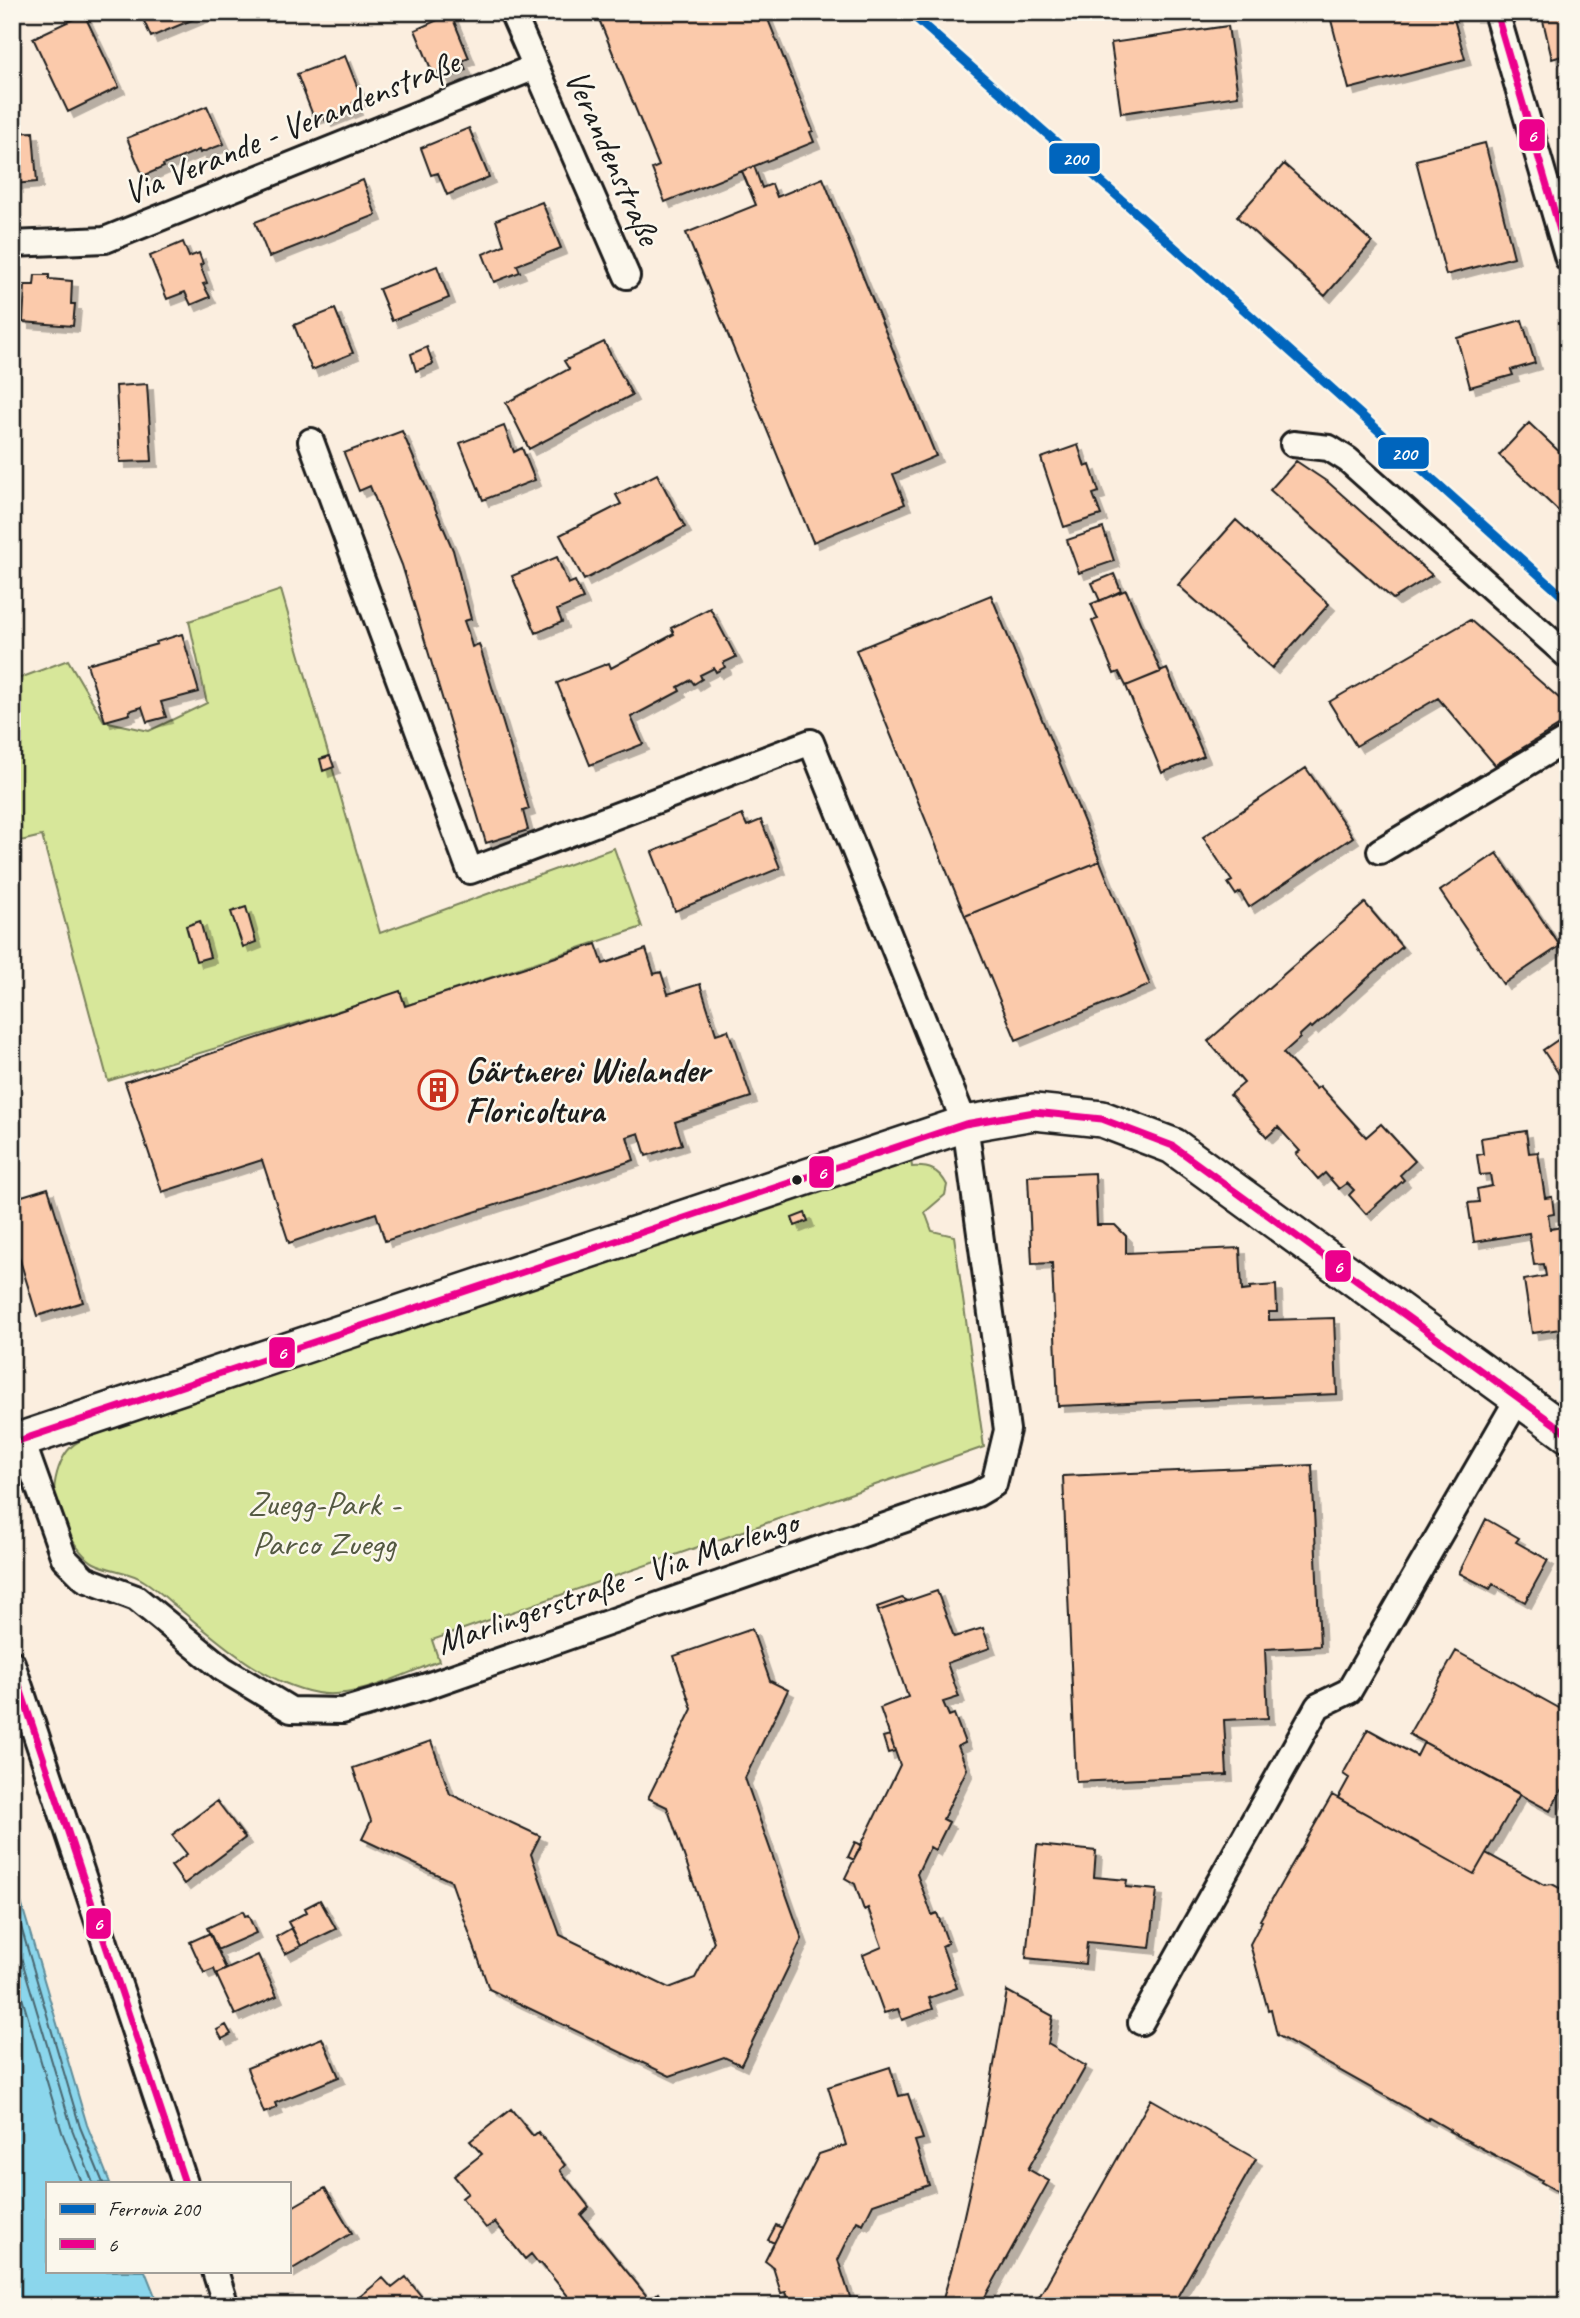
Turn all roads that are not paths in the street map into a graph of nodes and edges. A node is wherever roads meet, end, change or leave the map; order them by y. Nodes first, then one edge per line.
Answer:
1 (512, 12) edge
2 (1496, 12) edge
3 (535, 67) junction
4 (12, 244) edge
5 (1568, 258) edge
6 (627, 276) dead end
7 (311, 441) dead end
8 (1293, 444) dead end
9 (1568, 656) edge
10 (1568, 739) edge
11 (1380, 851) dead end
12 (965, 1124) junction
13 (1519, 1397) junction
14 (1568, 1434) edge
15 (17, 1442) edge
16 (12, 1663) edge
17 (1142, 2022) dead end
18 (185, 2182) edge
19 (215, 2272) edge
20 (226, 2306) edge

1 - 3 street
2 - 5 street
3 - 4 street, Via Verande - Verandenstraße
3 - 6 street, Verandenstraße
7 - 12 street
8 - 9 street
10 - 11 street
12 - 13 street
12 - 15 street
12 - 15 street, Marlingerstraße - Via Marlengo
13 - 14 street
13 - 17 street
16 - 18 street
19 - 20 street

